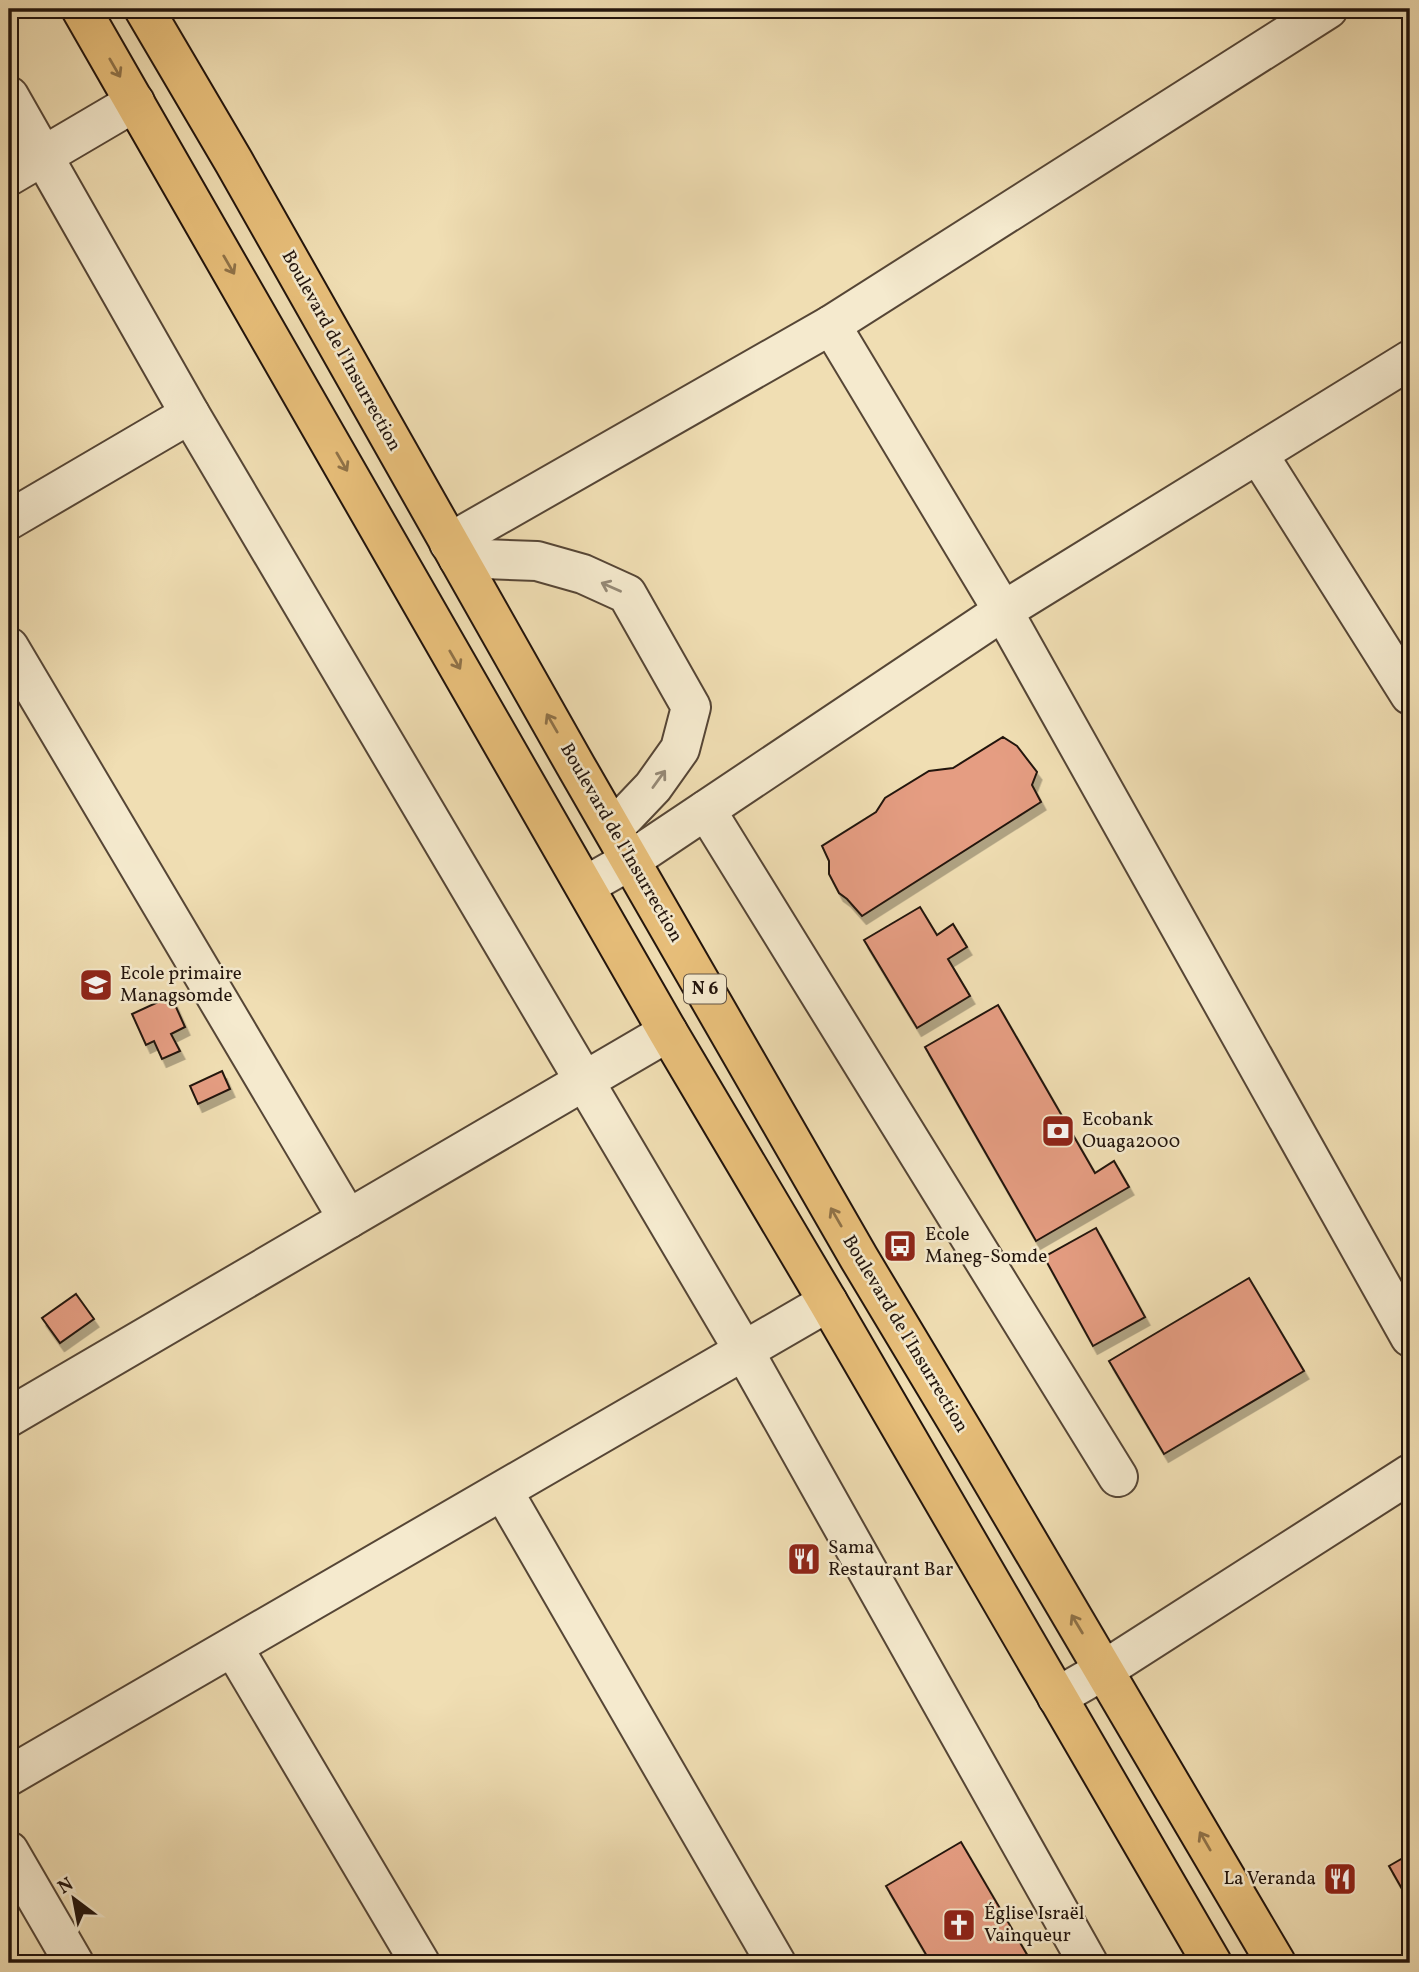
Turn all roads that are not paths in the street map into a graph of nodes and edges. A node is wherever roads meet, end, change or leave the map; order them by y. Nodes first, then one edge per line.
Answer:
1 (81, 9) edge
2 (144, 9) edge
3 (1328, 9) edge
4 (9, 96) edge
5 (135, 102) junction
6 (43, 156) junction
7 (9, 176) edge
8 (831, 325) junction
9 (1410, 360) edge
10 (190, 414) junction
11 (1258, 454) junction
12 (9, 520) edge
13 (454, 551) junction
14 (1003, 611) junction
15 (9, 647) edge
16 (1410, 695) edge
17 (706, 810) junction
18 (622, 844) junction
19 (584, 886) junction
20 (668, 1032) junction
21 (585, 1080) junction
22 (348, 1219) junction
23 (828, 1302) junction
24 (1410, 1337) edge
25 (744, 1351) junction
26 (9, 1417) edge
27 (1410, 1474) edge
28 (1118, 1477) dead end
29 (503, 1491) junction
30 (233, 1647) junction
31 (1104, 1670) junction
32 (1057, 1696) junction
33 (9, 1776) edge
34 (9, 1851) edge
35 (74, 1963) edge
36 (419, 1963) edge
37 (776, 1963) edge
38 (1088, 1963) edge
39 (1212, 1963) edge
40 (1276, 1963) edge

1 -> 5 main road, N 6
2 - 13 main road, Boulevard de l'Insurrection / N 6
3 - 8 street
4 - 6 street
5 - 6 street
5 -> 19 main road, N 6
6 - 7 street
6 - 10 street
8 - 13 street
8 - 14 street
9 - 11 street
10 - 12 street
10 - 21 street
11 - 14 street
11 - 16 street
18 -> 13 main road, Boulevard de l'Insurrection / N 6
18 -> 13 street
14 - 17 street
14 - 24 street
15 - 22 street
17 - 18 street
17 - 28 street
18 - 19 street
31 -> 18 main road, Boulevard de l'Insurrection / N 6
19 - 20 main road, N 6
20 - 21 street
20 - 23 main road, N 6
21 - 22 street
21 - 25 street
22 - 26 street
23 - 25 street
23 - 32 main road, N 6
25 - 29 street
25 - 38 street
27 - 31 street
29 - 30 street
29 - 37 street
30 - 33 street
30 - 36 street
31 - 32 street
40 -> 31 main road, Boulevard de l'Insurrection / N 6
32 - 39 main road, N 6
34 - 35 street

